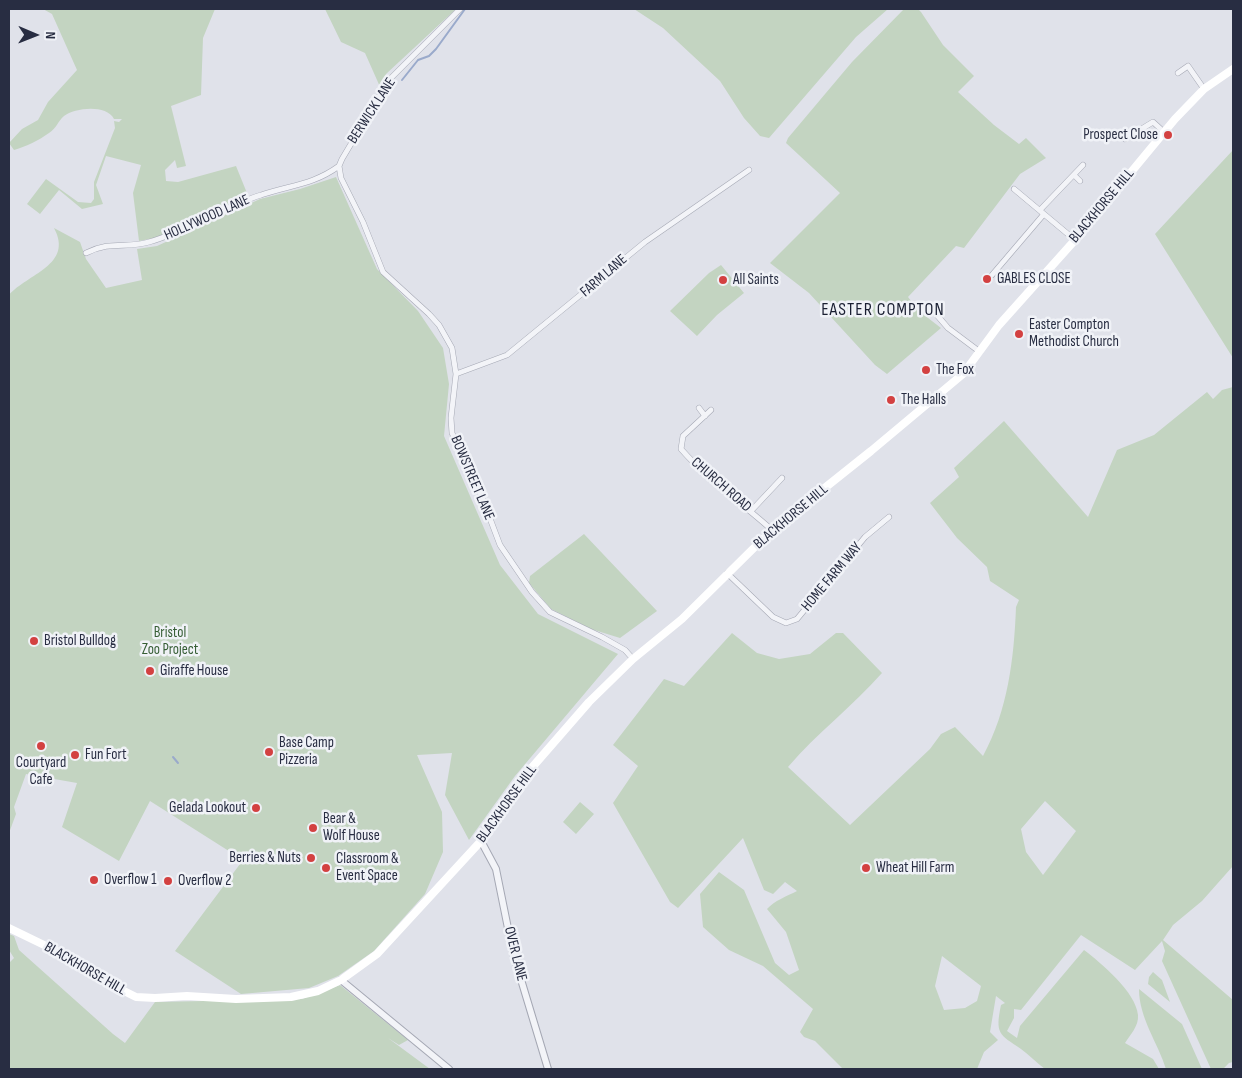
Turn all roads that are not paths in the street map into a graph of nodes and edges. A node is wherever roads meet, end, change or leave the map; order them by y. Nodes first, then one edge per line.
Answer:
1 (460, 9) edge
2 (1233, 69) edge
3 (1178, 73) dead end
4 (1204, 89) junction
5 (1164, 132) junction
6 (1125, 139) dead end
7 (1083, 165) dead end
8 (339, 166) junction
9 (750, 170) dead end
10 (326, 175) junction
11 (1074, 175) junction
12 (341, 178) junction
13 (1080, 181) dead end
14 (1014, 189) dead end
15 (1042, 212) junction
16 (1075, 240) junction
17 (86, 253) dead end
18 (992, 275) dead end
19 (929, 306) dead end
20 (980, 352) junction
21 (456, 374) junction
22 (699, 408) dead end
23 (711, 410) dead end
24 (705, 416) junction
25 (782, 478) dead end
26 (751, 511) junction
27 (889, 517) dead end
28 (772, 530) junction
29 (727, 573) junction
30 (633, 659) junction
31 (481, 841) junction
32 (9, 928) edge
33 (341, 980) junction
34 (449, 1069) edge
35 (548, 1069) edge

1 - 8 street, BERWICK LANE
2 - 4 main road, BLACKHORSE HILL
3 - 4 street
4 - 5 main road, BLACKHORSE HILL
5 - 6 street
5 - 16 main road, BLACKHORSE HILL
7 - 11 street
8 - 10 street, HOLLYWOOD LANE
8 - 12 street
9 - 21 street, FARM LANE
10 - 12 street
10 - 17 street, HOLLYWOOD LANE
11 - 13 street
11 - 15 street
12 - 21 street, BOWSTREET LANE
14 - 15 street
15 - 16 street
15 - 18 street
16 - 20 main road, BLACKHORSE HILL
19 - 20 street
20 - 28 main road, BLACKHORSE HILL
21 - 30 street, BOWSTREET LANE
22 - 24 street
23 - 24 street, CHURCH ROAD
24 - 26 street, CHURCH ROAD
25 - 26 street
26 - 28 street, CHURCH ROAD
27 - 29 street, HOME FARM WAY
28 - 29 main road, BLACKHORSE HILL
29 - 30 main road, BLACKHORSE HILL
30 - 31 main road, BLACKHORSE HILL
31 - 33 main road, BLACKHORSE HILL
31 - 35 street, OVER LANE
32 - 33 main road, BLACKHORSE HILL
33 - 34 street

